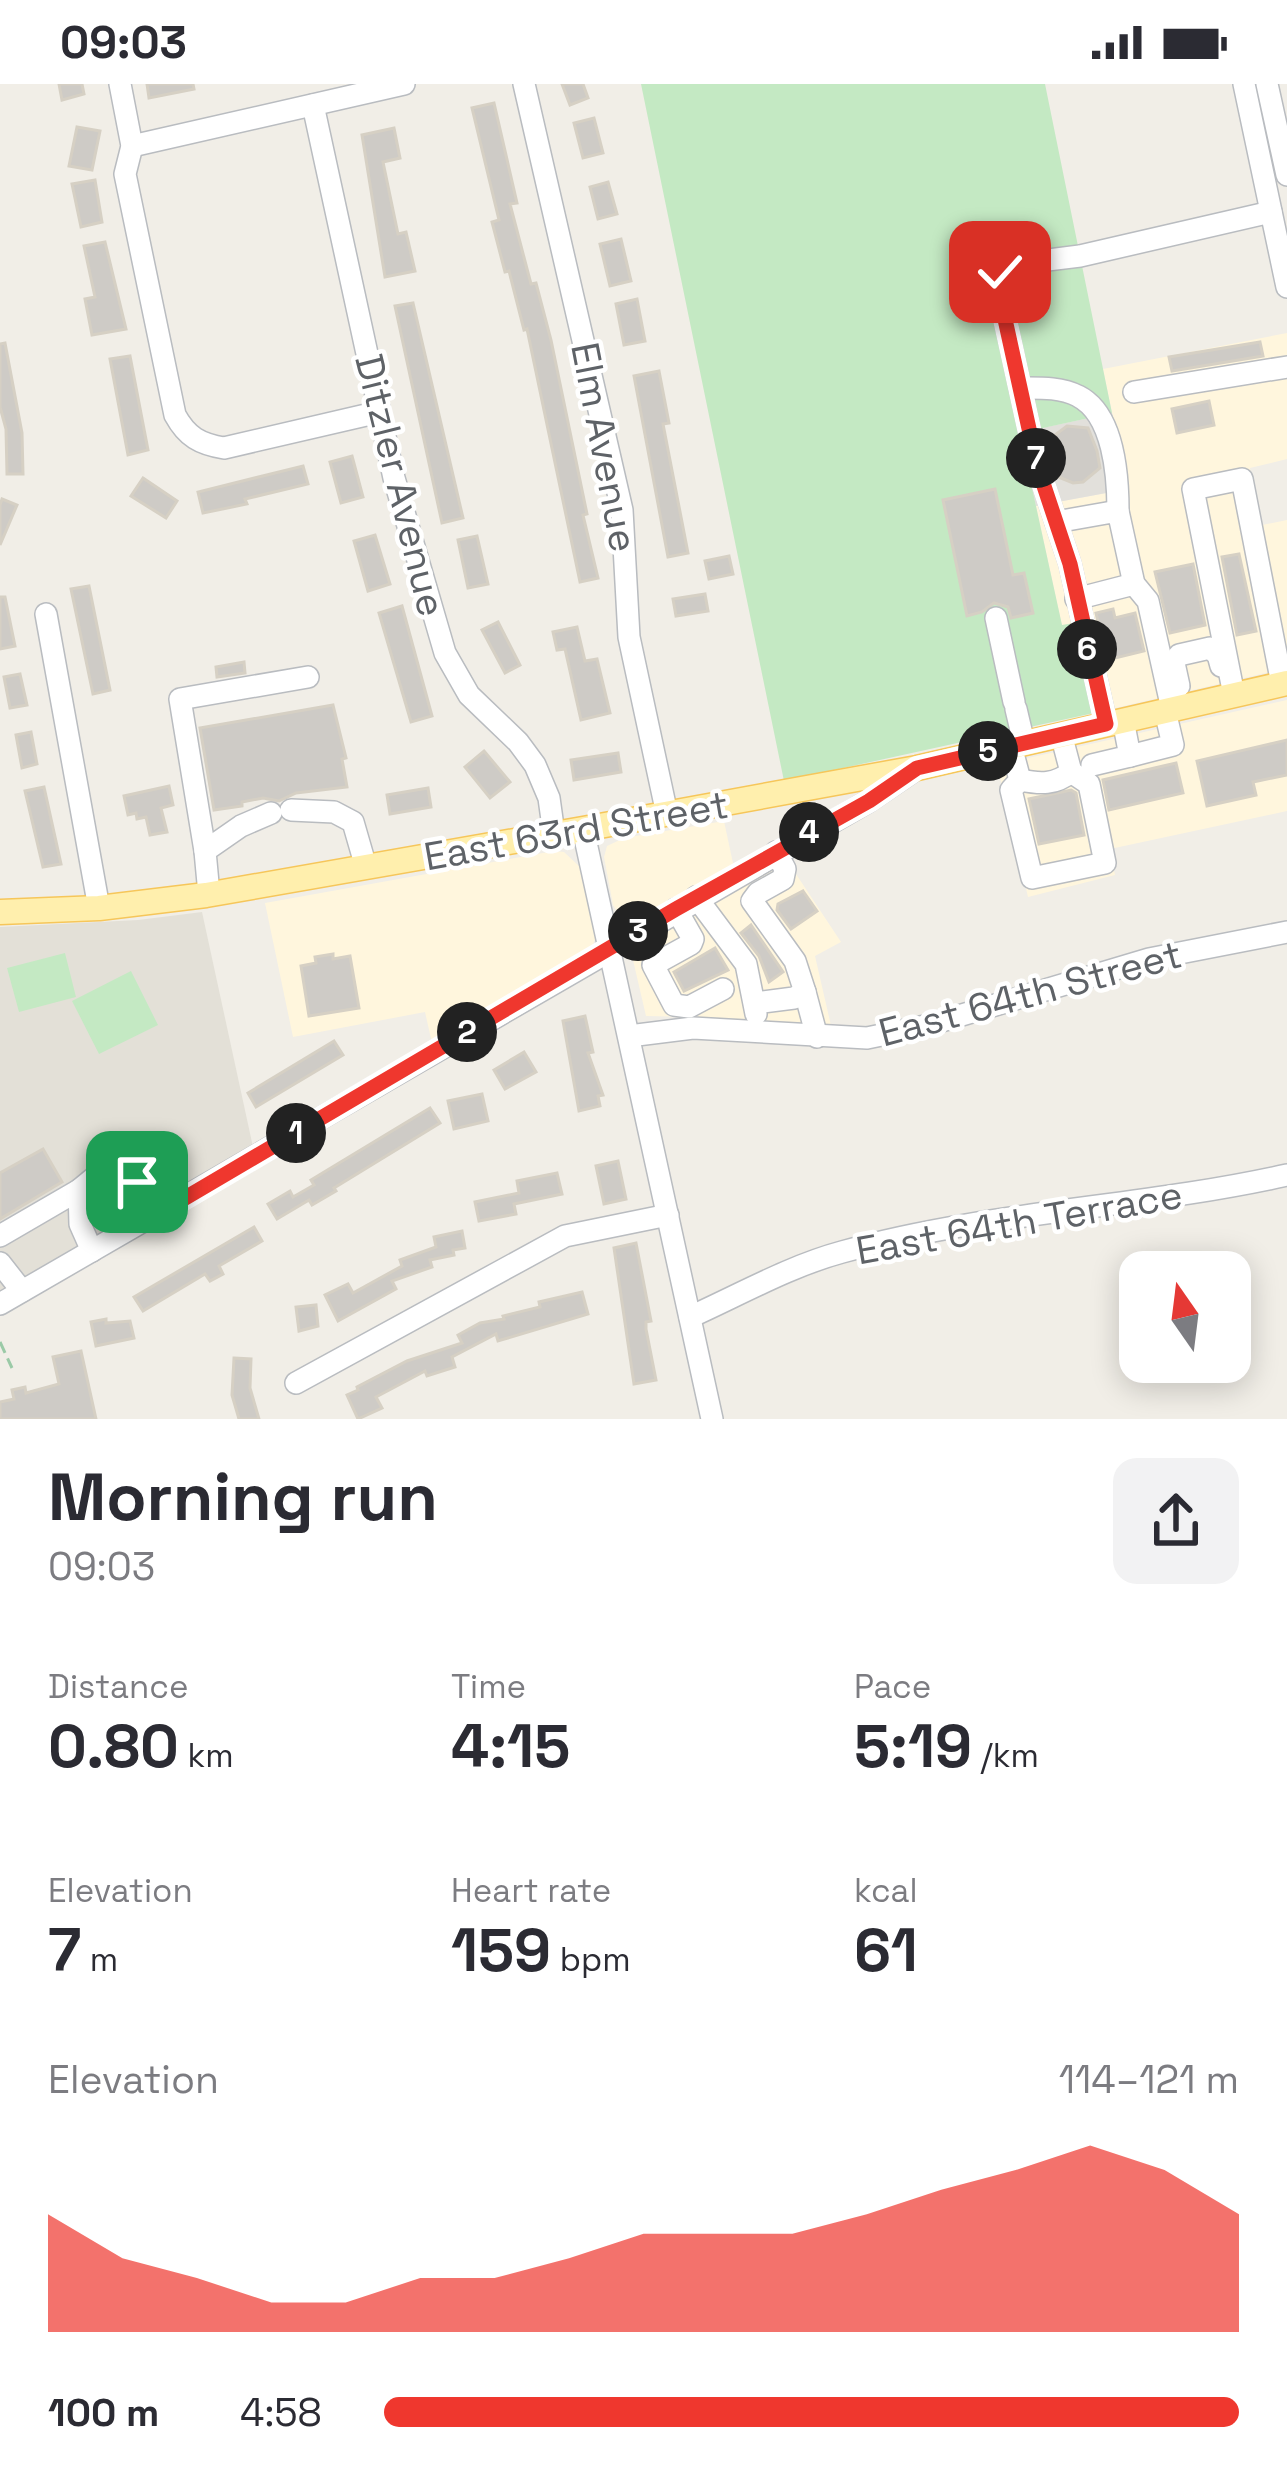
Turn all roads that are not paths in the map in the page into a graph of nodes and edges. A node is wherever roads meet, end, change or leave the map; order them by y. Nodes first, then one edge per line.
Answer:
1 (120, 84) edge
2 (404, 84) edge
3 (524, 84) edge
4 (1244, 84) edge
5 (1267, 84) edge
6 (314, 104) junction
7 (132, 146) junction
8 (1287, 175) edge
9 (1276, 203) edge
10 (1287, 287) edge
11 (1287, 367) edge
12 (1020, 388) junction
13 (1134, 392) dead end
14 (379, 412) junction
15 (1118, 511) junction
16 (1056, 523) junction
17 (1134, 584) junction
18 (1076, 598) junction
19 (46, 614) dead end
20 (996, 618) dead end
21 (308, 677) dead end
22 (1284, 683) edge
23 (1231, 696) junction
24 (1173, 709) junction
25 (1115, 722) junction
26 (1061, 734) junction
27 (1018, 744) junction
28 (1130, 756) junction
29 (917, 768) junction
30 (1082, 768) junction
31 (1020, 779) junction
32 (667, 814) junction
33 (583, 829) junction
34 (554, 834) junction
35 (206, 851) junction
36 (776, 852) junction
37 (366, 867) junction
38 (209, 894) junction
39 (686, 903) junction
40 (99, 908) junction
41 (0, 912) edge
42 (1287, 932) edge
43 (610, 948) junction
44 (805, 992) junction
45 (754, 1003) junction
46 (716, 1030) junction
47 (754, 1033) junction
48 (629, 1036) junction
49 (817, 1037) junction
50 (1287, 1175) edge
51 (79, 1190) junction
52 (158, 1214) junction
53 (668, 1215) junction
54 (0, 1236) edge
55 (92, 1251) junction
56 (0, 1263) edge
57 (22, 1291) junction
58 (0, 1304) edge
59 (690, 1317) junction
60 (296, 1383) dead end
61 (712, 1419) edge

1 - 7 street
2 - 6 street
3 - 32 street, Elm Avenue
4 - 9 street
5 - 8 street
6 - 7 street
6 - 14 street, Ditzler Avenue
7 - 14 street
9 - 10 street
9 - 12 street
11 - 13 street
12 - 15 street
12 - 16 street
14 - 34 street, Ditzler Avenue
15 - 16 street
15 - 17 street
16 - 18 street
17 - 18 street
17 - 24 street
18 - 25 street
19 - 40 street
20 - 27 street
21 - 35 street
22 - 23 main road, East 63rd Street
22 - 23 street
23 - 24 main road, East 63rd Street
23 - 24 street
24 - 25 main road, East 63rd Street
24 - 28 street
25 - 26 main road, East 63rd Street
25 - 28 street
26 - 27 main road, East 63rd Street
26 - 30 street
27 - 29 main road, East 63rd Street
27 - 31 street
28 - 30 street
29 - 32 main road, East 63rd Street
29 - 36 street
30 - 31 street
30 - 31 street
32 - 33 main road, East 63rd Street
33 - 34 main road, East 63rd Street
33 - 43 street
34 - 37 main road, East 63rd Street
35 - 37 street
35 - 38 street
36 - 39 street
36 - 44 street
37 - 38 main road, East 63rd Street
38 - 40 main road, East 63rd Street
39 - 43 street
39 - 45 street
39 - 46 street
40 - 41 main road, East 63rd Street
42 - 49 street, East 64th Street
43 - 48 street
43 - 52 street
44 - 45 street
44 - 49 street
45 - 47 street
46 - 47 street, East 64th Street
46 - 48 street, East 64th Street
47 - 49 street, East 64th Street
48 - 53 street
50 - 59 street, East 64th Terrace
51 - 52 street
51 - 54 street
51 - 55 street
52 - 55 street
53 - 59 street
53 - 60 street
55 - 57 street
56 - 57 street
57 - 58 street
59 - 61 street

